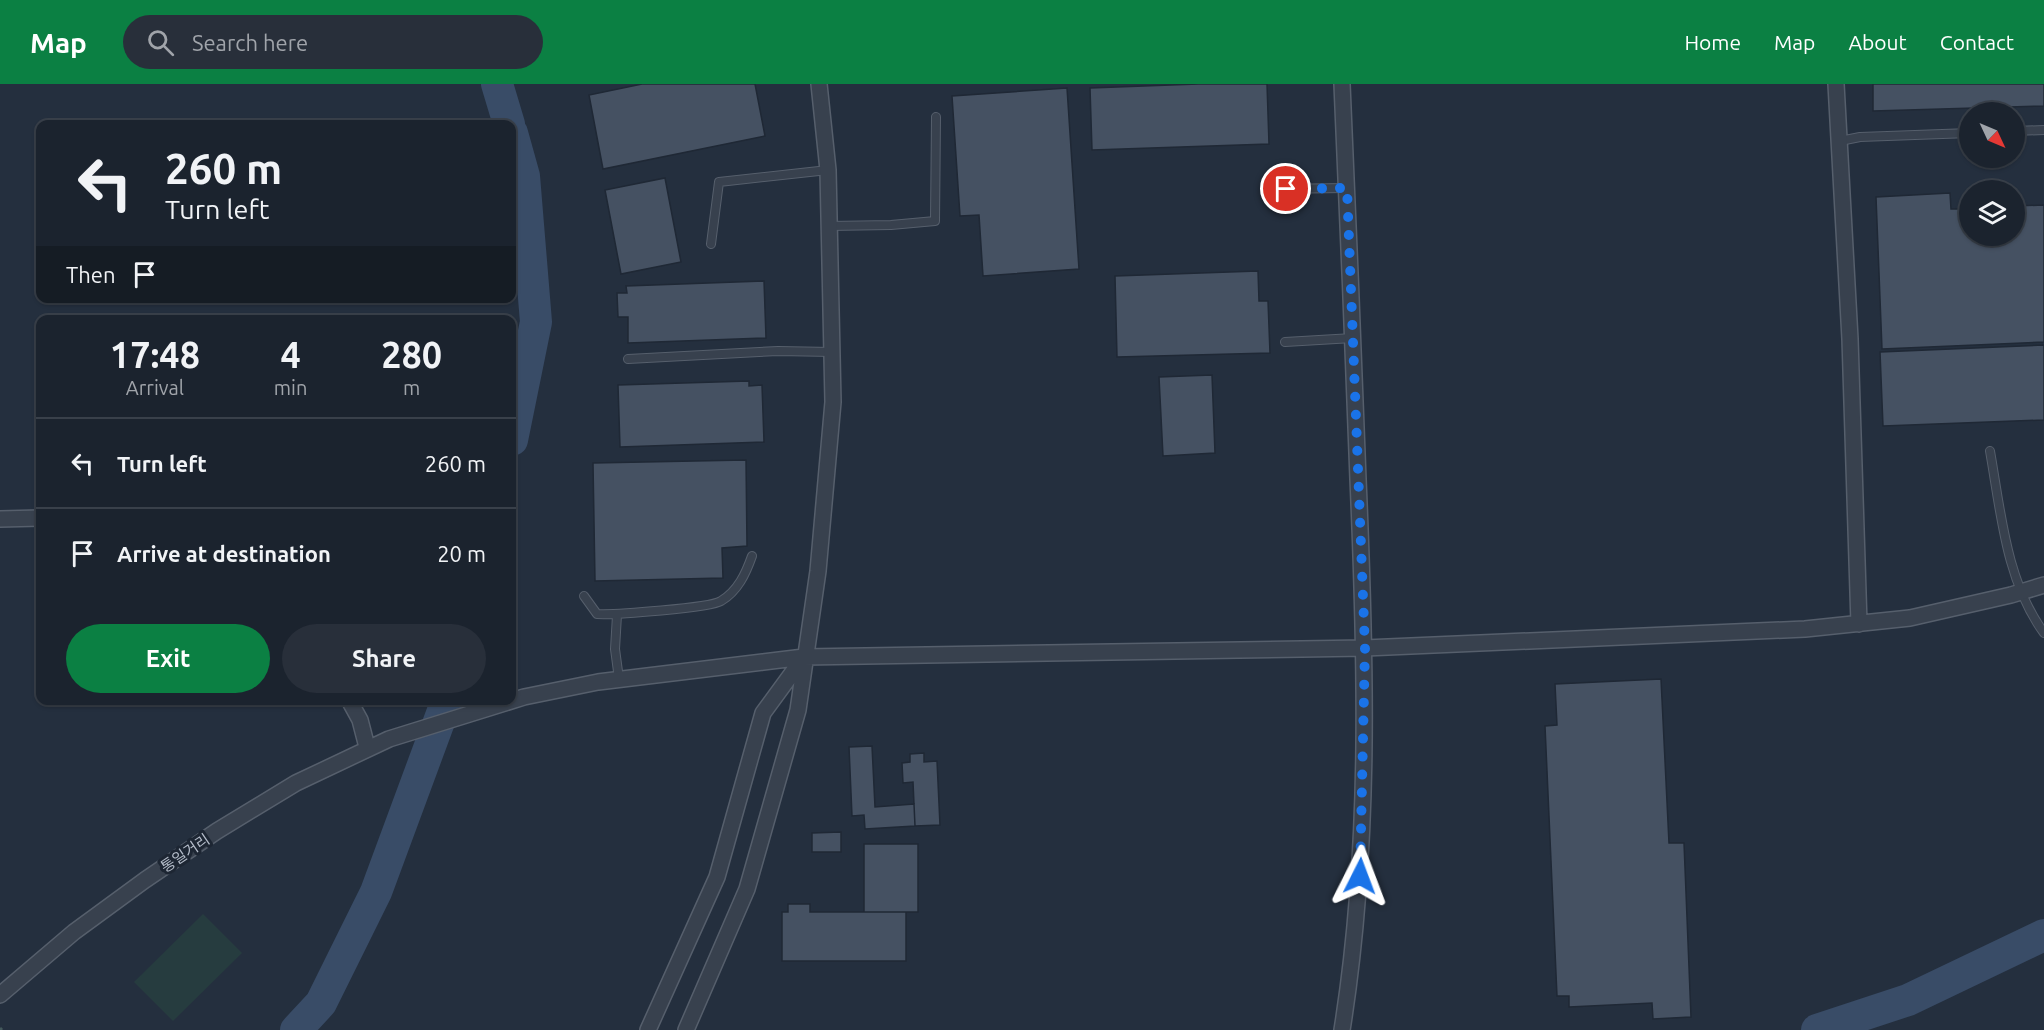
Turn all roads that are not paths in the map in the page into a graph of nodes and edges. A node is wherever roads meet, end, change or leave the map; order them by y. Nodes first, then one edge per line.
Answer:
1 (819, 84) edge
2 (1342, 84) edge
3 (1836, 84) edge
4 (936, 117) dead end
5 (2044, 130) edge
6 (2025, 131) edge
7 (1959, 133) edge
8 (1840, 141) junction
9 (828, 170) junction
10 (1347, 188) junction
11 (1269, 189) dead end
12 (829, 226) junction
13 (711, 244) dead end
14 (1353, 338) junction
15 (1285, 342) dead end
16 (832, 352) junction
17 (628, 359) dead end
18 (1990, 451) dead end
19 (36, 518) edge
20 (0, 519) edge
21 (752, 556) dead end
22 (2044, 585) edge
23 (2022, 592) junction
24 (584, 596) dead end
25 (617, 615) junction
26 (1859, 624) junction
27 (2044, 633) edge
28 (1365, 648) junction
29 (804, 657) junction
30 (619, 679) junction
31 (516, 699) edge
32 (352, 705) edge
33 (498, 705) edge
34 (367, 747) junction
35 (0, 995) edge
36 (648, 1030) edge
37 (686, 1030) edge
38 (1342, 1030) edge

1 - 9 street
2 - 10 street
3 - 8 street
4 - 12 lane
5 - 6 lane
7 - 8 lane
8 - 26 street
9 - 12 street
9 - 13 lane
10 - 11 lane
10 - 14 street
12 - 16 street
14 - 15 lane
14 - 28 street
16 - 17 lane
16 - 29 street
18 - 23 lane
19 - 20 street
21 - 25 lane
22 - 23 street, 통일거리
23 - 26 street, 통일거리
23 - 27 lane
24 - 25 lane
25 - 30 lane
26 - 28 street, 통일거리
28 - 29 street, 통일거리
28 - 38 street
29 - 30 street, 통일거리
29 - 36 street
29 - 37 street
30 - 31 street, 통일거리
32 - 34 street
33 - 34 street, 통일거리
34 - 35 street, 통일거리

